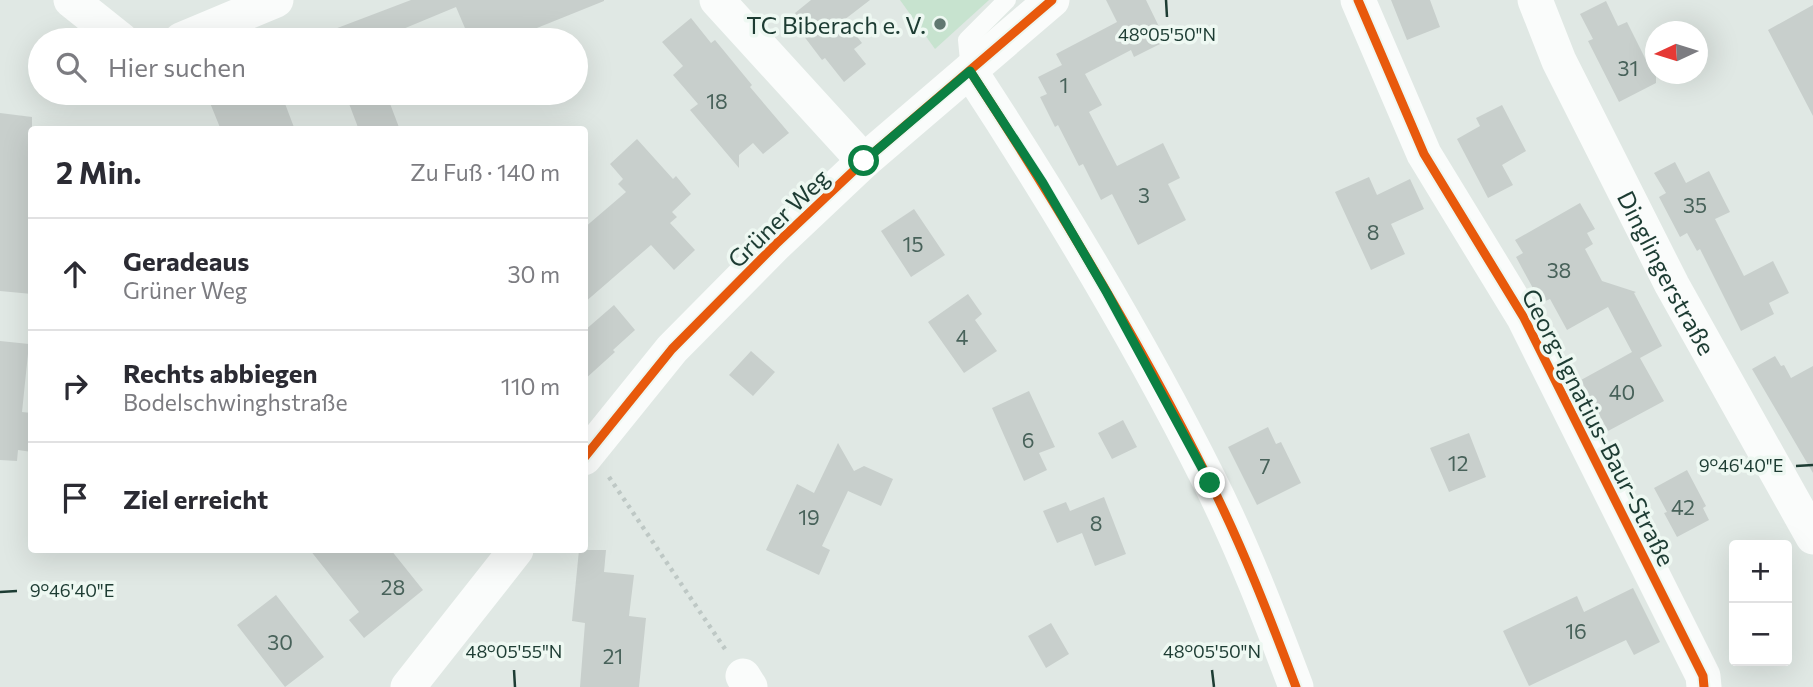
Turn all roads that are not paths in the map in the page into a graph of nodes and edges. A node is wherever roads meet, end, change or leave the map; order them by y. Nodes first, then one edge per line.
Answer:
1 (71, 0) edge
2 (276, 0) edge
3 (716, 0) edge
4 (1007, 0) edge
5 (1052, 0) edge
6 (1358, 0) edge
7 (1535, 0) edge
8 (106, 28) edge
9 (210, 28) edge
10 (970, 71) junction
11 (864, 161) junction
12 (588, 453) edge
13 (1813, 537) edge
14 (514, 553) edge
15 (408, 687) edge
16 (1296, 687) edge
17 (1704, 687) edge

1 - 8 street
2 - 9 street
3 - 11 street
4 - 10 lane
5 - 10 street, Grüner Weg
6 - 17 street, Georg-Ignatius-Baur-Straße
7 - 13 street, Dinglingerstraße
10 - 11 street, Grüner Weg
10 - 16 street
11 - 12 street, Grüner Weg
14 - 15 street

